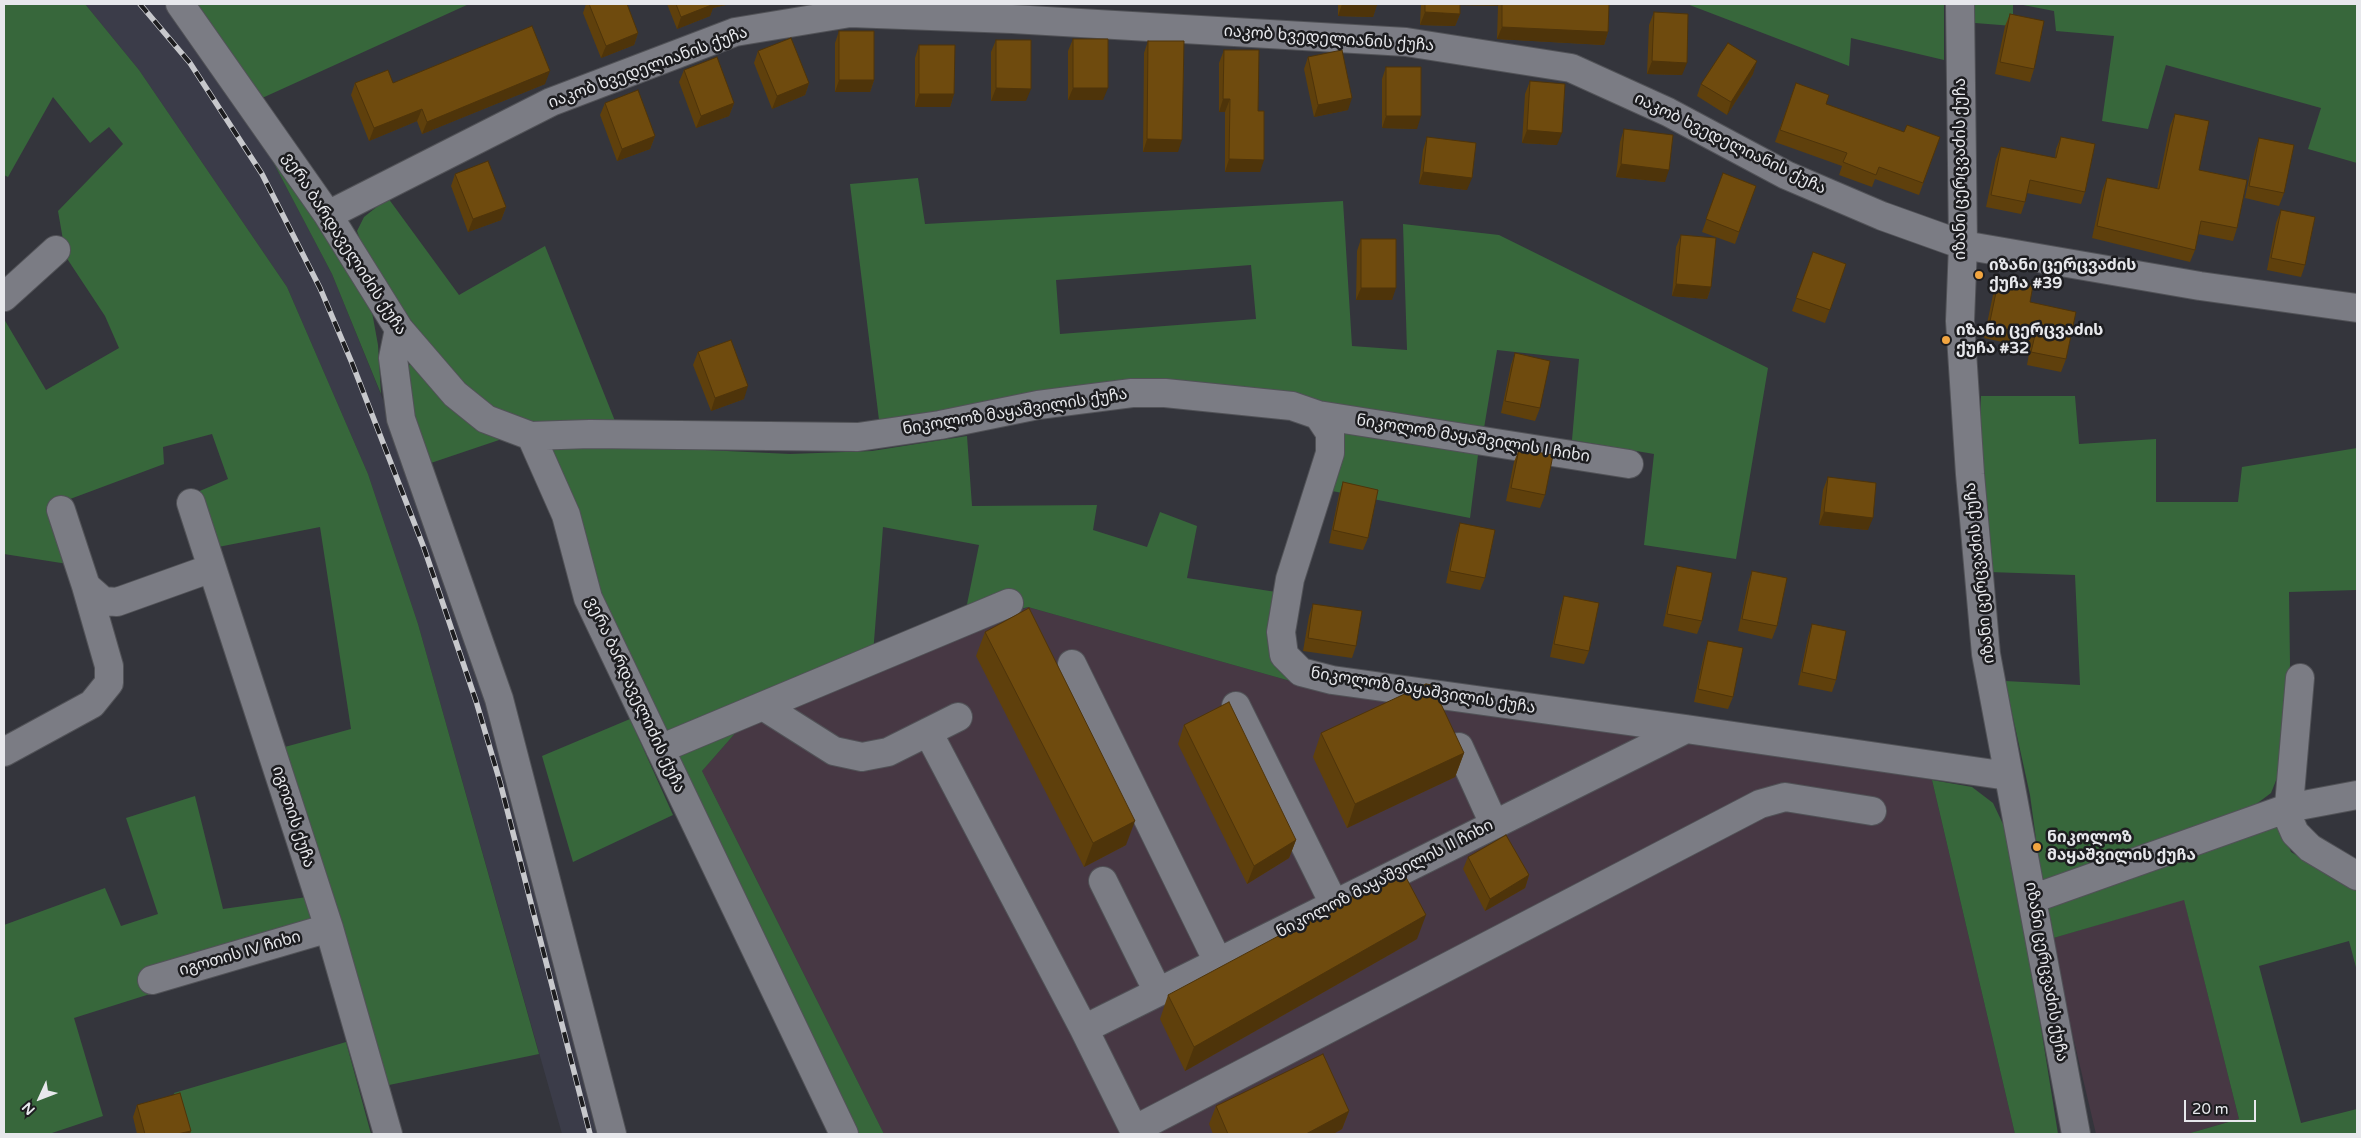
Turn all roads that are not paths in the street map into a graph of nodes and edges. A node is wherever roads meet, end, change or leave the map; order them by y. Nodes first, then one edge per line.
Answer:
1 (180, 4) edge
2 (1960, 4) edge
3 (328, 215) junction
4 (1963, 245) junction
5 (56, 250) dead end
6 (4, 296) edge
7 (2357, 308) edge
8 (398, 329) junction
9 (1318, 414) junction
10 (531, 436) junction
11 (1629, 464) dead end
12 (191, 503) dead end
13 (61, 510) dead end
14 (212, 568) junction
15 (86, 586) junction
16 (1008, 603) dead end
17 (1072, 664) dead end
18 (2300, 678) dead end
19 (763, 706) junction
20 (1236, 706) dead end
21 (958, 717) dead end
22 (1686, 729) junction
23 (928, 732) junction
24 (1459, 747) edge
25 (660, 749) junction
26 (4, 752) edge
27 (2008, 776) junction
28 (2357, 795) edge
29 (2288, 808) junction
30 (1872, 811) dead end
31 (1494, 824) junction
32 (2357, 876) edge
33 (1103, 881) dead end
34 (2032, 899) junction
35 (1334, 904) junction
36 (329, 928) junction
37 (1218, 962) junction
38 (152, 980) dead end
39 (1158, 992) junction
40 (1084, 1029) junction
41 (1135, 1132) edge
42 (388, 1134) edge
43 (612, 1134) edge
44 (844, 1134) edge
45 (2076, 1134) edge

1 - 3 street, ვერა ბარდაველიძის ქუჩა
2 - 4 street, იზანი ცერცვაძის ქუჩა
3 - 4 street, იაკობ ხვედელიანის ქუჩა
3 - 8 street, ვერა ბარდაველიძის ქუჩა
4 - 7 street, იაკობ ხვედელიანის ქუჩა
4 - 27 street, იზანი ცერცვაძის ქუჩა
5 - 6 street
8 - 10 street, ვერა ბარდაველიძის ქუჩა
8 - 43 street
9 - 10 street, ნიკოლოზ მაყაშვილის ქუჩა
9 - 11 street, ნიკოლოზ მაყაშვილის I ჩიხი
9 - 22 street, ნიკოლოზ მაყაშვილის ქუჩა
10 - 25 street, ვერა ბარდაველიძის ქუჩა
12 - 14 street, იგოთის ქუჩა
13 - 15 street
14 - 15 street
14 - 36 street, იგოთის ქუჩა
15 - 26 street
16 - 19 street
17 - 37 street
18 - 29 street
19 - 23 street
19 - 25 street
20 - 35 street
21 - 23 street
22 - 27 street, ნიკოლოზ მაყაშვილის ქუჩა
22 - 31 street, ნიკოლოზ მაყაშვილის II ჩიხი
23 - 40 street
24 - 31 street
25 - 44 street, ვერა ბარდაველიძის ქუჩა
27 - 34 street, იზანი ცერცვაძის ქუჩა
28 - 29 street
29 - 32 street
29 - 34 street
30 - 41 street
31 - 35 street, ნიკოლოზ მაყაშვილის II ჩიხი
33 - 39 street
34 - 45 street, იზანი ცერცვაძის ქუჩა
35 - 37 street, ნიკოლოზ მაყაშვილის II ჩიხი
36 - 38 street, იგოთის IV ჩიხი
36 - 42 street, იგოთის ქუჩა
37 - 39 street, ნიკოლოზ მაყაშვილის II ჩიხი
39 - 40 street, ნიკოლოზ მაყაშვილის II ჩიხი
40 - 41 street

